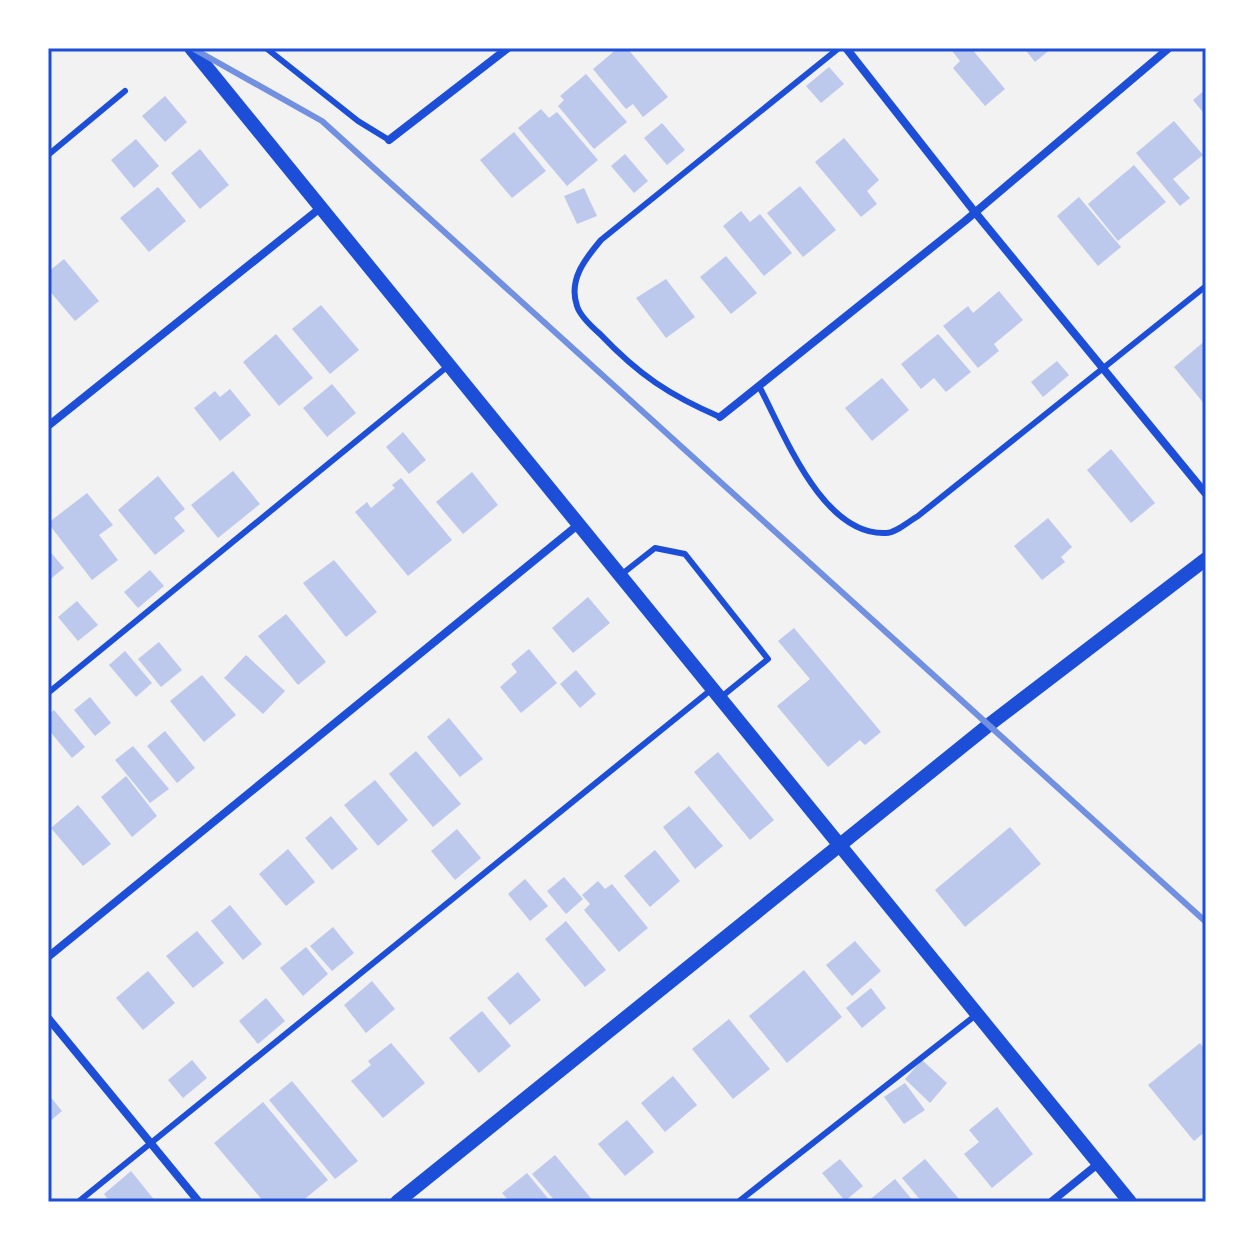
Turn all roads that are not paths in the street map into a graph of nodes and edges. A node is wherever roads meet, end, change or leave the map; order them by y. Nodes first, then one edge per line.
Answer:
1 (191, 48) edge
2 (266, 48) edge
3 (508, 48) edge
4 (839, 48) edge
5 (846, 48) edge
6 (1169, 48) edge
7 (125, 91) dead end
8 (389, 140) joint
9 (48, 155) edge
10 (319, 209) junction
11 (974, 211) junction
12 (1206, 286) edge
13 (448, 366) junction
14 (1104, 370) junction
15 (759, 386) junction
16 (720, 417) joint
17 (48, 426) edge
18 (1206, 494) edge
19 (579, 524) junction
20 (1206, 559) edge
21 (620, 576) junction
22 (48, 693) edge
23 (716, 693) junction
24 (839, 846) junction
25 (48, 957) edge
26 (976, 1015) junction
27 (48, 1018) edge
28 (150, 1143) junction
29 (1099, 1163) junction
30 (78, 1202) edge
31 (199, 1202) edge
32 (397, 1202) edge
33 (738, 1202) edge
34 (1051, 1202) edge
35 (1130, 1202) edge

1 - 10 street
2 - 8 lane
3 - 8 street
4 - 16 lane
5 - 11 street
6 - 11 street
7 - 9 lane
10 - 13 street
10 - 17 street
11 - 14 street
11 - 15 street
12 - 14 lane
13 - 19 street
13 - 22 lane
14 - 15 lane
14 - 18 street
15 - 16 street
19 - 21 street
19 - 25 street
20 - 24 street
21 - 23 street
21 - 23 lane
23 - 24 street
23 - 28 lane
24 - 26 street
24 - 32 street
26 - 29 street
26 - 33 lane
27 - 28 street
28 - 30 lane
28 - 31 street
29 - 34 street
29 - 35 street

